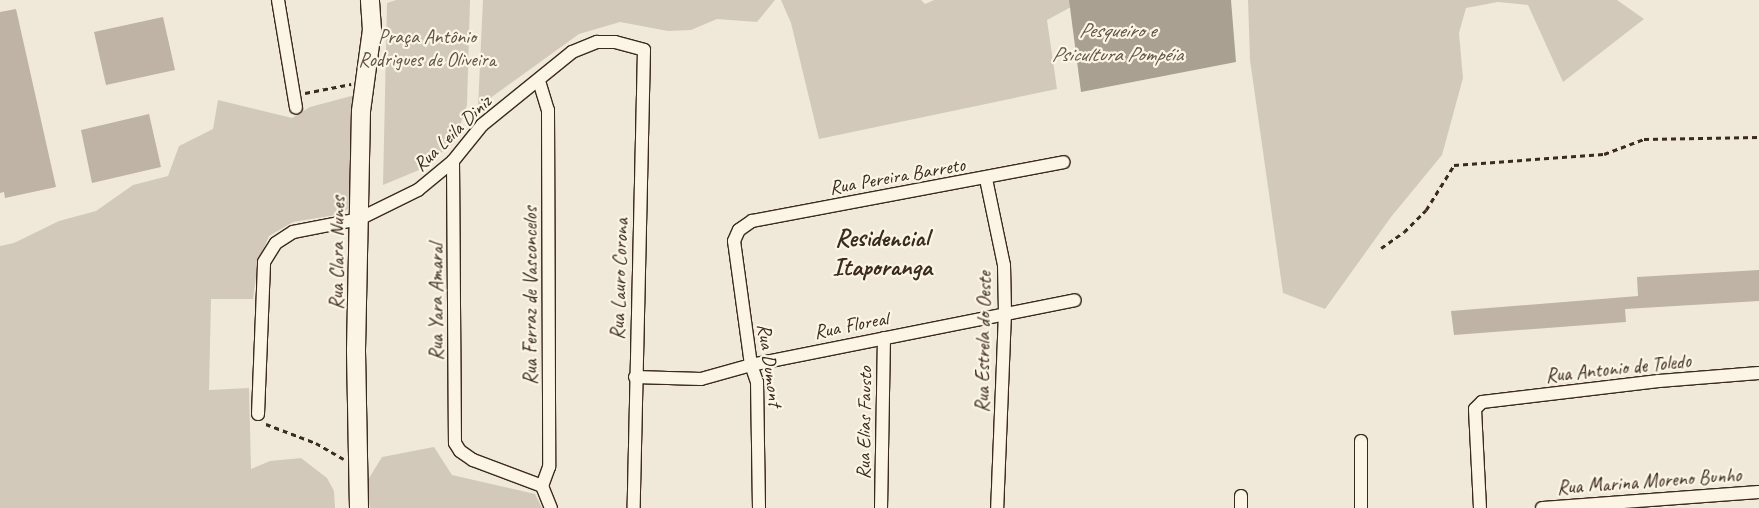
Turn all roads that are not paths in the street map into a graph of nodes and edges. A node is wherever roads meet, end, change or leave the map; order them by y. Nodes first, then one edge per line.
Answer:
1 (278, 0) edge
2 (370, 0) edge
3 (644, 50) joint
4 (539, 81) junction
5 (296, 108) dead end
6 (453, 161) junction
7 (1063, 162) dead end
8 (986, 179) junction
9 (359, 219) junction
10 (740, 230) joint
11 (1075, 300) dead end
12 (1005, 313) junction
13 (884, 338) junction
14 (751, 365) junction
15 (1759, 374) edge
16 (635, 377) junction
17 (258, 414) road end
18 (1361, 441) dead end
19 (542, 486) junction
20 (1759, 492) edge
21 (359, 508) edge
22 (551, 508) edge
23 (634, 508) edge
24 (759, 508) edge
25 (882, 508) edge
26 (997, 508) edge
27 (1361, 508) edge
28 (1480, 508) edge
29 (1542, 508) edge

1 - 5 street
2 - 9 street, Rua Clara Nunes
3 - 4 street, Rua Leila Diniz
3 - 16 street, Rua Lauro Corona
4 - 6 street, Rua Leila Diniz
4 - 19 street, Rua Ferraz de Vasconcelos
6 - 9 street, Rua Leila Diniz
6 - 19 street, Rua Yara Amaral
7 - 8 street, Rua Pereira Barreto
8 - 10 street, Rua Pereira Barreto
8 - 12 street, Rua Estrela do Oeste
9 - 17 street, Rua Leila Diniz
9 - 21 street, Rua Clara Nunes
10 - 14 street, Rua Dumont
11 - 12 street, Rua Floreal
12 - 13 street, Rua Floreal
12 - 26 street, Rua Estrela do Oeste
13 - 14 street, Rua Floreal
13 - 25 street, Rua Elias Fausto
14 - 16 street, Rua Floreal
14 - 24 street, Rua Dumont
15 - 28 street, Rua Antonio de Toledo
16 - 23 street, Rua Lauro Corona
18 - 27 street
19 - 22 street
20 - 29 street, Rua Marina Moreno Bunho

